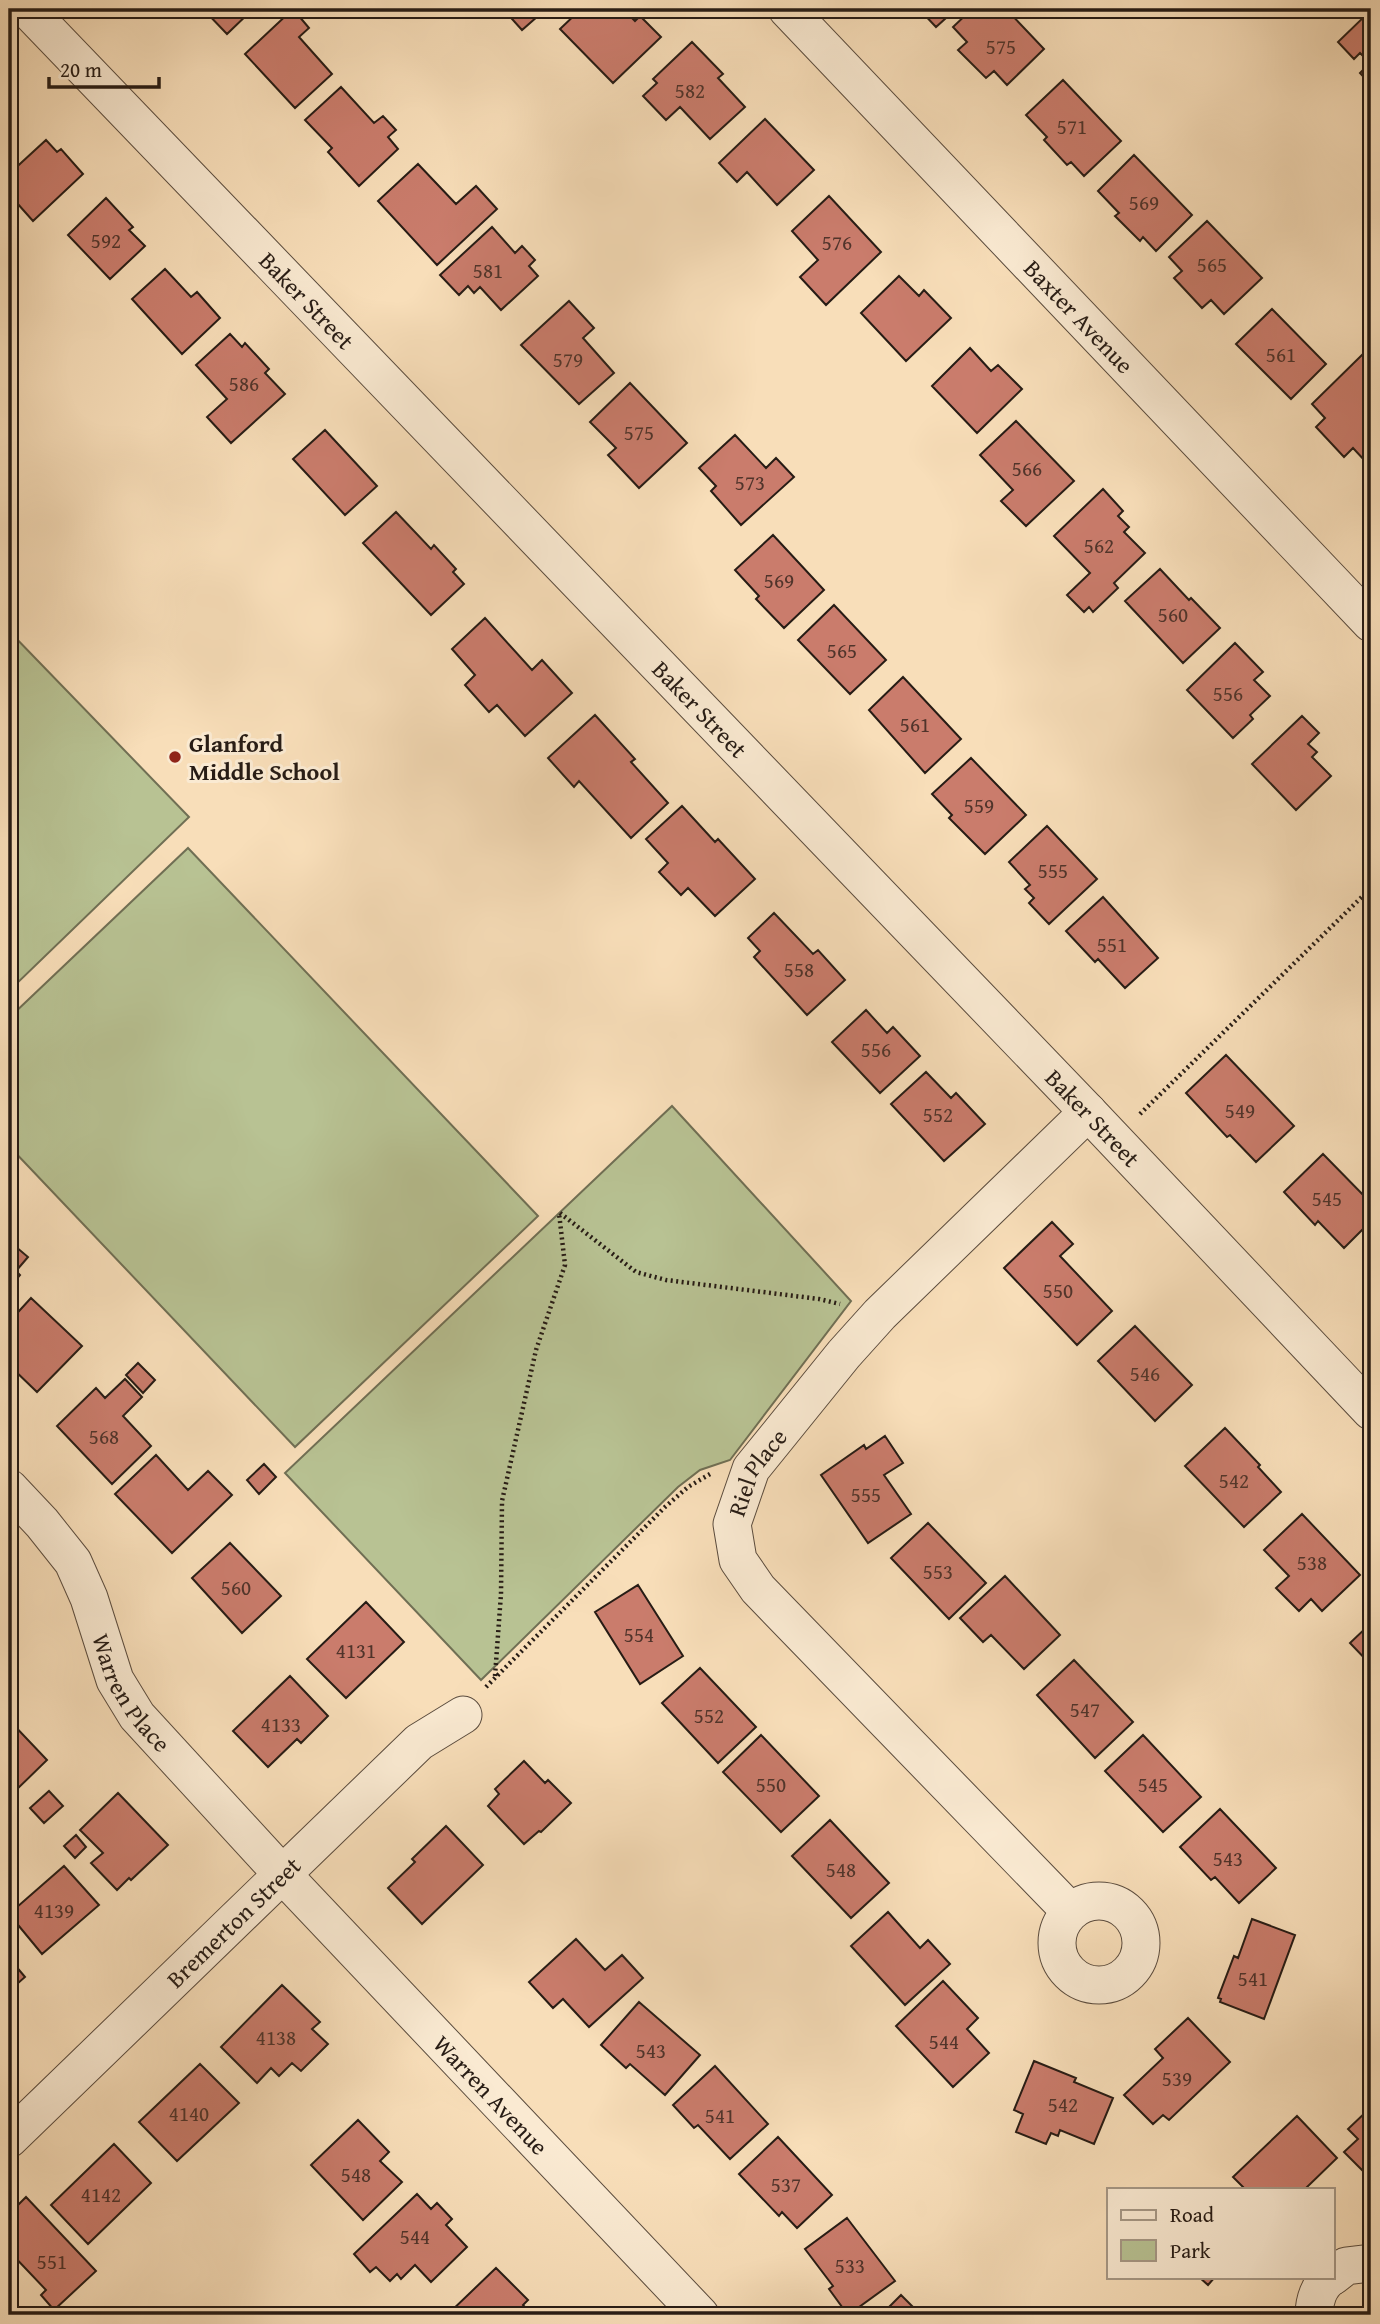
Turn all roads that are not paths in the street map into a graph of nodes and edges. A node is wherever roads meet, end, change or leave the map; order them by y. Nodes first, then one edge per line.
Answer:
1 (27, 9) edge
2 (787, 9) edge
3 (1371, 623) edge
4 (1088, 1112) junction
5 (1371, 1411) edge
6 (9, 1488) edge
7 (463, 1714) road end
8 (283, 1875) junction
9 (1070, 1911) dead end
10 (9, 2139) edge
11 (1371, 2263) edge
12 (1334, 2275) edge
13 (1330, 2278) edge
14 (699, 2315) edge
15 (1314, 2315) edge

1 - 4 street, Baker Street
2 - 3 street, Baxter Avenue
4 - 5 street, Baker Street
4 - 9 street, Riel Place
6 - 8 street, Warren Place
7 - 8 street, Bremerton Street
8 - 10 street, Bremerton Street
8 - 14 street, Warren Avenue
11 - 12 street
13 - 15 street

